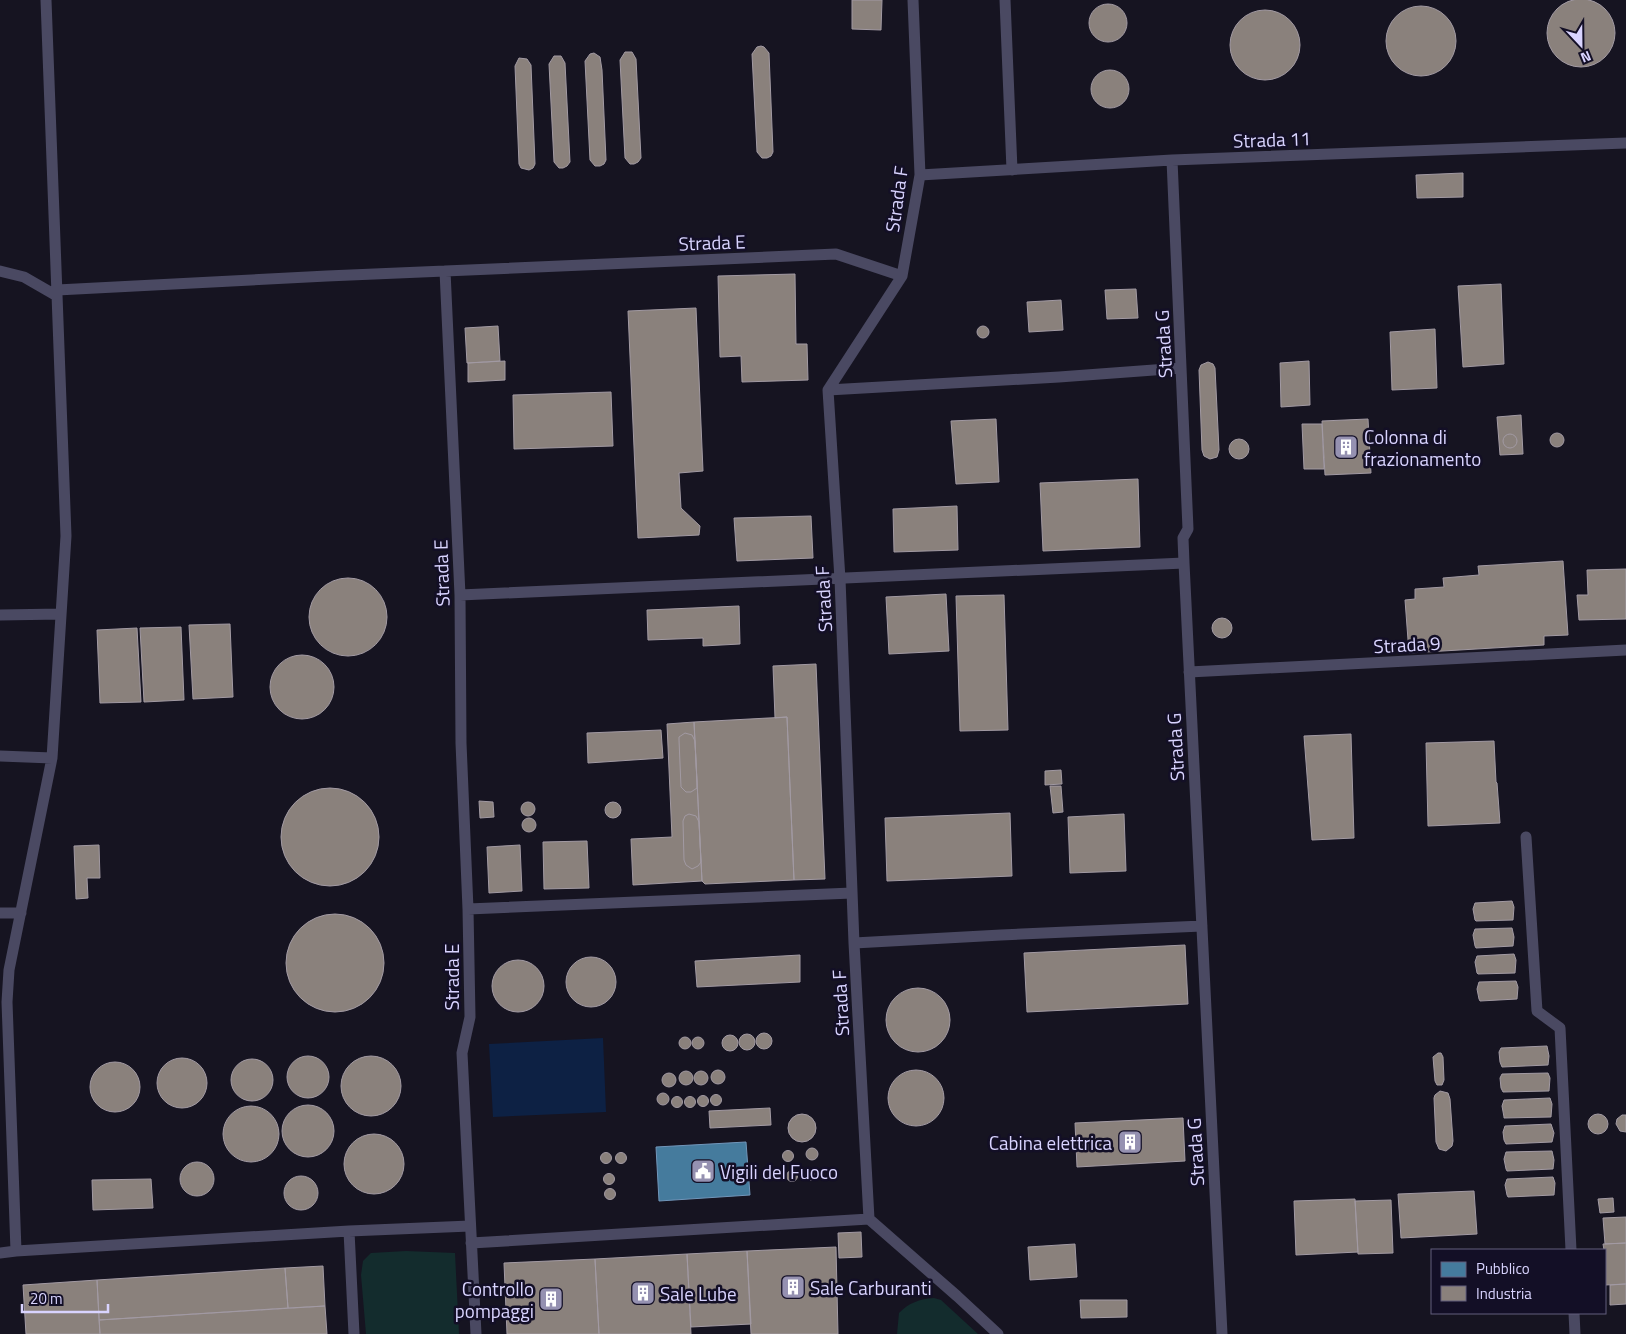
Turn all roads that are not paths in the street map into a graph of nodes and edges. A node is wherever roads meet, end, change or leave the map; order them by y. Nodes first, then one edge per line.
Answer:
1 (46, 0) edge
2 (913, 0) edge
3 (1005, 0) edge
4 (1626, 143) edge
5 (1172, 160) junction
6 (1012, 170) junction
7 (920, 175) junction
8 (0, 271) edge
9 (445, 271) junction
10 (902, 276) junction
11 (57, 293) junction
12 (1181, 368) junction
13 (828, 390) junction
14 (1184, 563) junction
15 (840, 579) junction
16 (460, 595) junction
17 (61, 614) junction
18 (0, 616) edge
19 (1626, 650) edge
20 (1189, 672) junction
21 (0, 756) edge
22 (52, 758) junction
23 (1526, 837) dead end
24 (852, 893) junction
25 (468, 910) junction
26 (0, 913) edge
27 (21, 913) junction
28 (1202, 926) junction
29 (854, 943) junction
30 (5, 967) edge
31 (869, 1219) junction
32 (470, 1226) junction
33 (349, 1231) junction
34 (471, 1243) junction
35 (1571, 1249) edge
36 (16, 1251) junction
37 (0, 1253) edge
38 (1574, 1314) edge
39 (354, 1334) edge
40 (476, 1334) edge
41 (998, 1334) edge
42 (1222, 1334) edge
43 (1575, 1334) edge

1 - 11 lane
2 - 7 lane, Strada F
3 - 6 lane
4 - 5 lane, Strada 11
5 - 6 lane, Strada 11
5 - 12 lane, Strada G
6 - 7 lane, Strada 11
7 - 10 lane, Strada F
8 - 11 lane
9 - 10 lane, Strada E
9 - 11 lane
9 - 16 lane, Strada E
10 - 13 lane, Strada F
11 - 17 lane
12 - 13 lane
12 - 14 lane, Strada G
13 - 15 lane, Strada F
14 - 15 lane
14 - 20 lane, Strada G
15 - 16 lane
15 - 24 lane, Strada F
16 - 25 lane, Strada E
17 - 18 lane
17 - 22 lane
19 - 20 lane, Strada 9
20 - 28 lane, Strada G
21 - 22 lane
22 - 27 lane
23 - 35 lane
24 - 25 lane
24 - 29 lane, Strada F
25 - 32 lane, Strada E
26 - 27 lane
27 - 30 lane
28 - 29 lane
28 - 42 lane, Strada G
29 - 31 lane, Strada F
30 - 36 lane
31 - 34 lane
31 - 41 lane
32 - 33 lane
32 - 34 lane, Strada E
33 - 36 lane
33 - 39 lane
34 - 40 lane, Strada E
36 - 37 lane
38 - 43 lane

